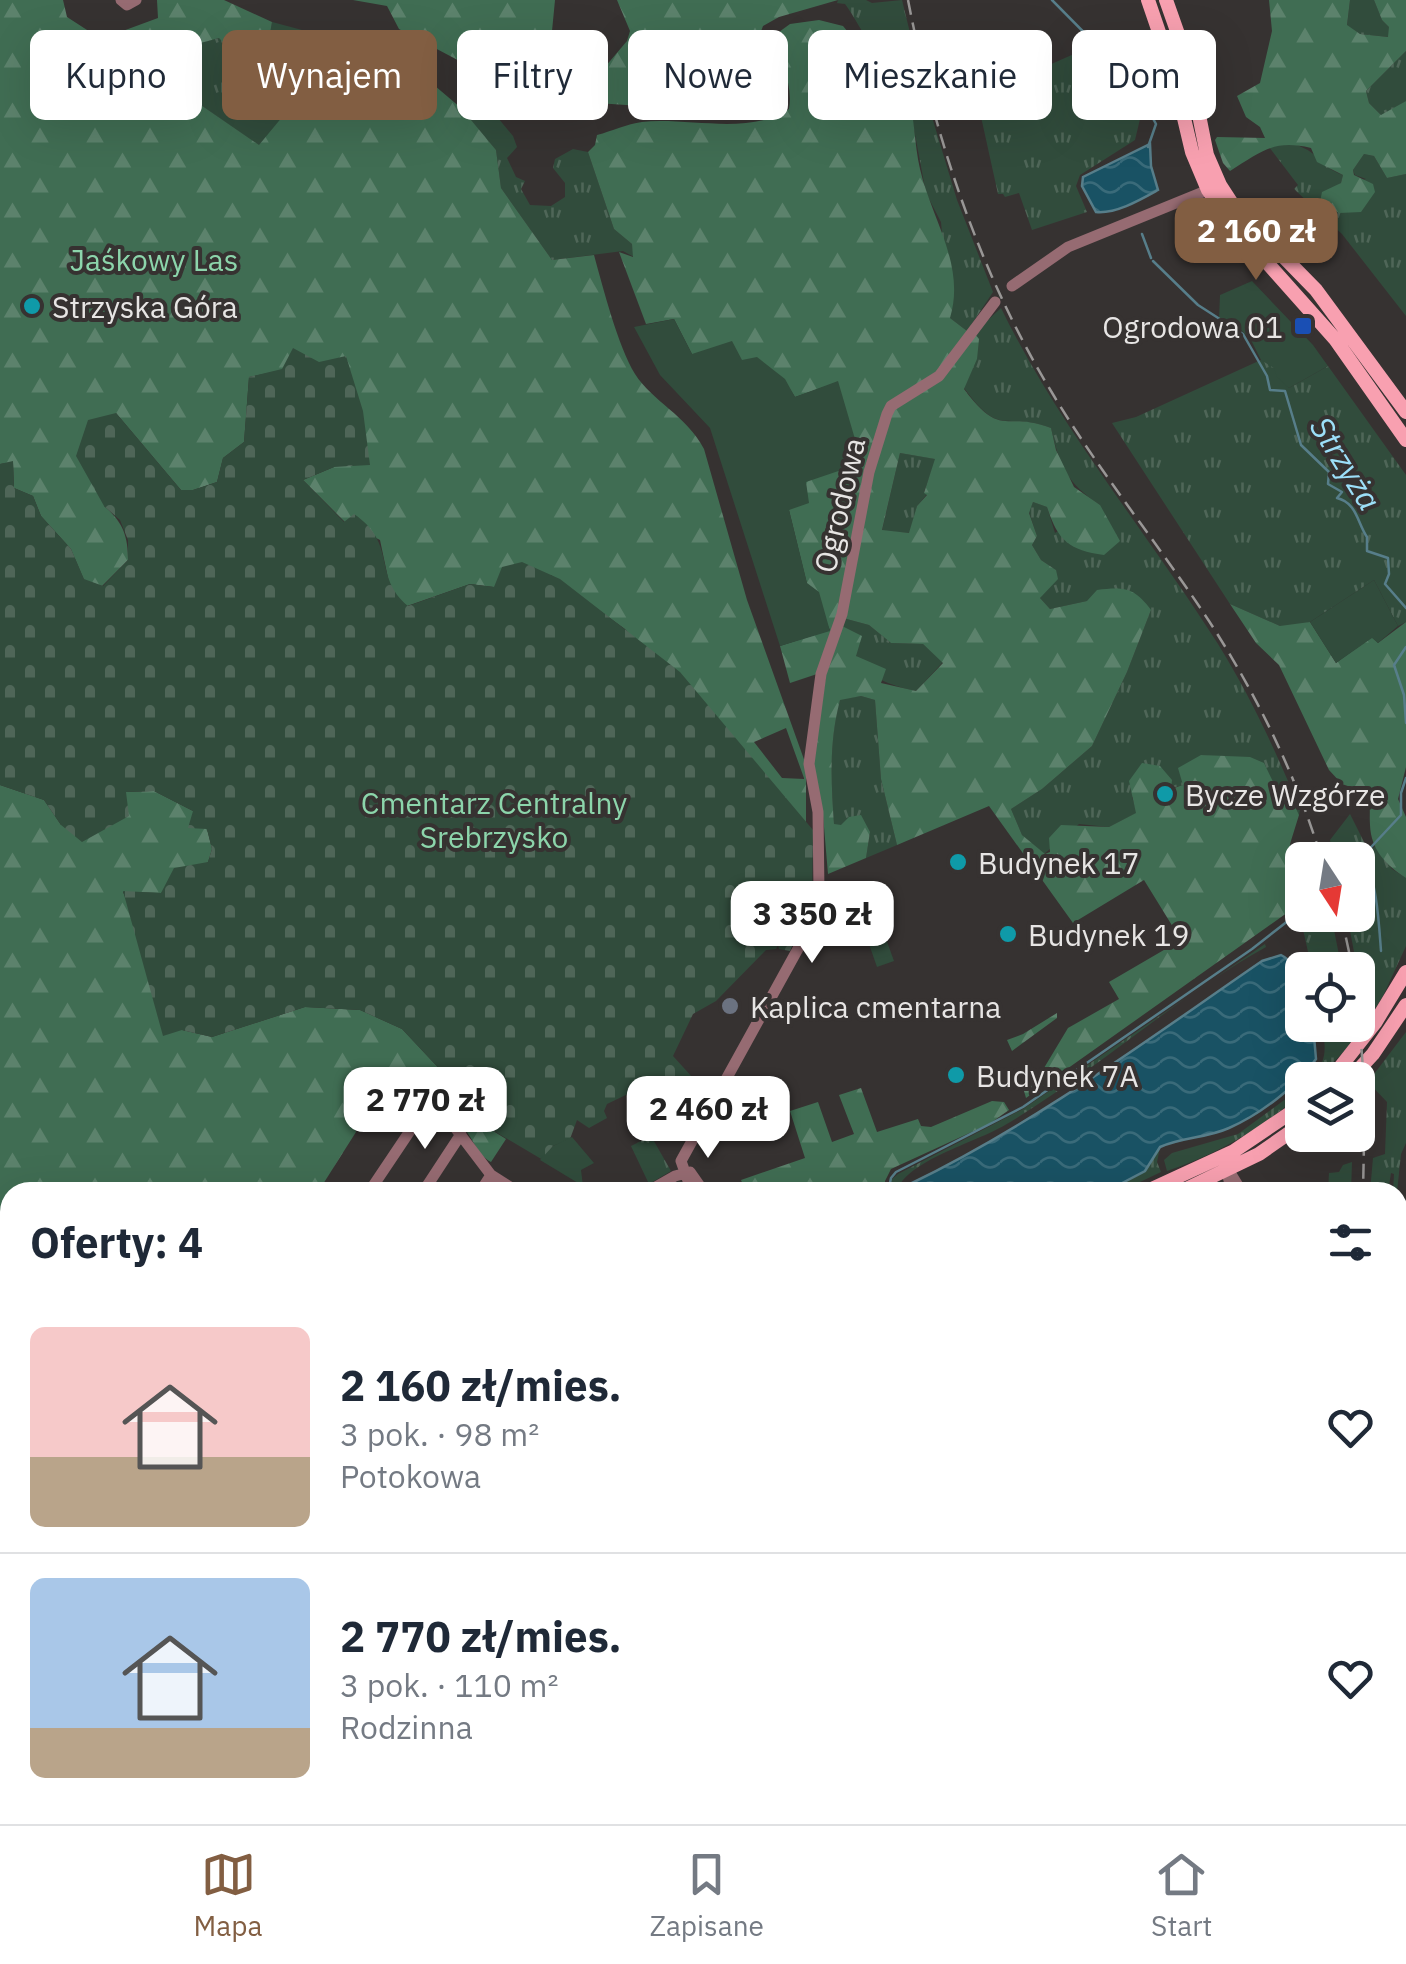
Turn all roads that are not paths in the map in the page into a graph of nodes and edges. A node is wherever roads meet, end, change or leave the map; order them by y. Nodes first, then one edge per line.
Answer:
1 (121, 0) edge
2 (136, 0) edge
3 (1148, 0) edge
4 (1166, 0) edge
5 (1196, 139) junction
6 (1208, 190) junction
7 (1012, 286) dead end
8 (995, 302) dead end
9 (1391, 390) junction
10 (1377, 398) junction
11 (1406, 412) edge
12 (1406, 440) edge
13 (1406, 972) edge
14 (1406, 1005) edge
15 (1344, 1062) edge
16 (1366, 1062) edge
17 (1285, 1118) edge
18 (1285, 1133) edge
19 (461, 1134) junction
20 (1225, 1164) junction
21 (683, 1173) junction
22 (491, 1175) junction
23 (375, 1182) edge
24 (430, 1182) edge
25 (486, 1182) edge
26 (502, 1182) edge
27 (666, 1182) edge
28 (686, 1182) edge
29 (697, 1182) edge
30 (1174, 1182) edge
31 (1196, 1182) edge
32 (1230, 1182) edge
33 (1236, 1182) edge

1 - 2 street
3 - 5 main road
4 - 5 main road
5 - 6 main road
5 - 9 main road
6 - 7 street
6 - 10 main road
8 - 21 street, Ogrodowa
9 - 10 main road
9 - 11 main road
10 - 12 main road
13 - 15 main road
14 - 16 main road
17 - 20 main road
18 - 20 main road
19 - 22 street
19 - 23 street
19 - 24 street
20 - 30 main road
20 - 31 main road
20 - 32 street
20 - 33 street
21 - 27 street
21 - 28 street
21 - 29 street
22 - 25 street
22 - 26 street

